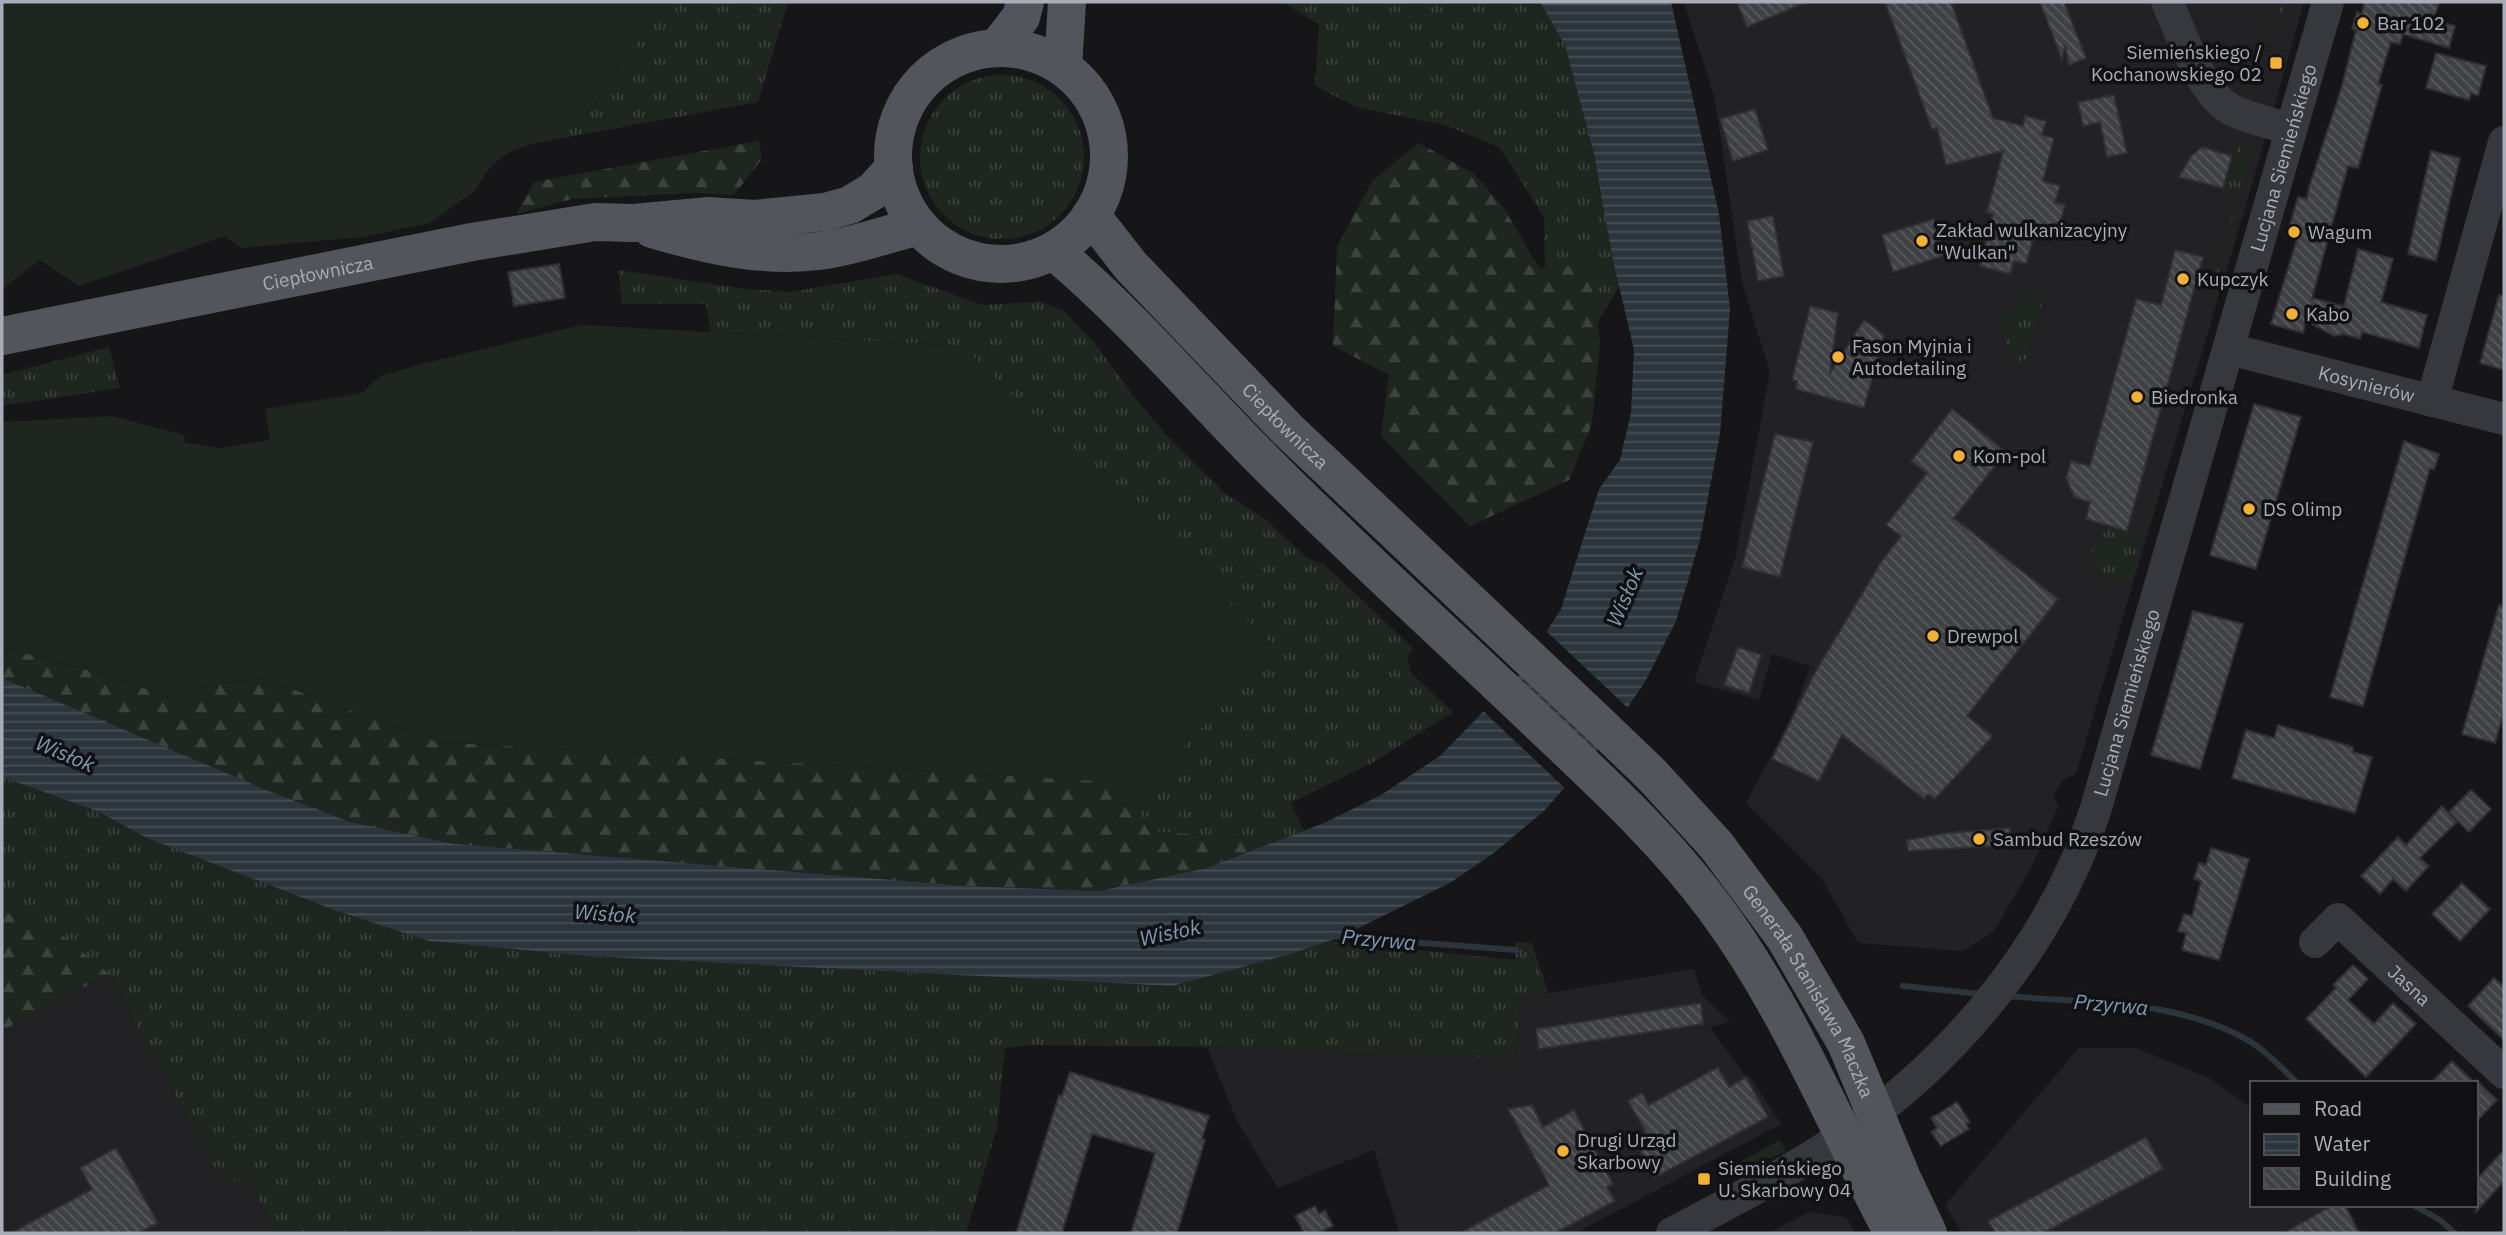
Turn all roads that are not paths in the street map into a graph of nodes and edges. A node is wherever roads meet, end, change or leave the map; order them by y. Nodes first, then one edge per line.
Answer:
1 (1025, 2) edge
2 (1067, 2) edge
3 (2168, 2) edge
4 (2328, 2) edge
5 (997, 48) junction
6 (1063, 67) junction
7 (2290, 129) junction
8 (2504, 142) edge
9 (894, 168) junction
10 (1091, 215) junction
11 (634, 223) junction
12 (919, 226) junction
13 (1056, 253) junction
14 (2, 336) edge
15 (2229, 349) junction
16 (2432, 401) junction
17 (2504, 419) edge
18 (1652, 775) joint
19 (1624, 804) joint
20 (2315, 942) dead end
21 (2504, 1073) edge
22 (1875, 1112) junction
23 (1843, 1136) junction
24 (1672, 1233) edge
25 (1893, 1233) edge
26 (1928, 1233) edge

1 - 5 main road
2 - 6 main road
3 - 7 street
4 - 7 street, Lucjana Siemieńskiego
5 - 6 main road
5 - 9 main road
6 - 10 main road
7 - 15 street, Lucjana Siemieńskiego
8 - 16 street
9 - 11 main road, Ciepłownicza
9 - 12 main road
10 - 13 main road
10 - 18 main road, Ciepłownicza
11 - 12 main road, Ciepłownicza
11 - 14 main road, Ciepłownicza
12 - 13 main road
13 - 19 main road, Ciepłownicza
15 - 16 street, Kosynierów
15 - 22 street, Lucjana Siemieńskiego
16 - 17 street, Kosynierów
18 - 22 main road, Generała Stanisława Maczka
19 - 23 main road, Generała Stanisława Maczka
20 - 21 street, Jasna
22 - 23 street, Lucjana Siemieńskiego
22 - 26 main road, Generała Stanisława Maczka
23 - 24 street, Lucjana Siemieńskiego
23 - 25 main road, Generała Stanisława Maczka

